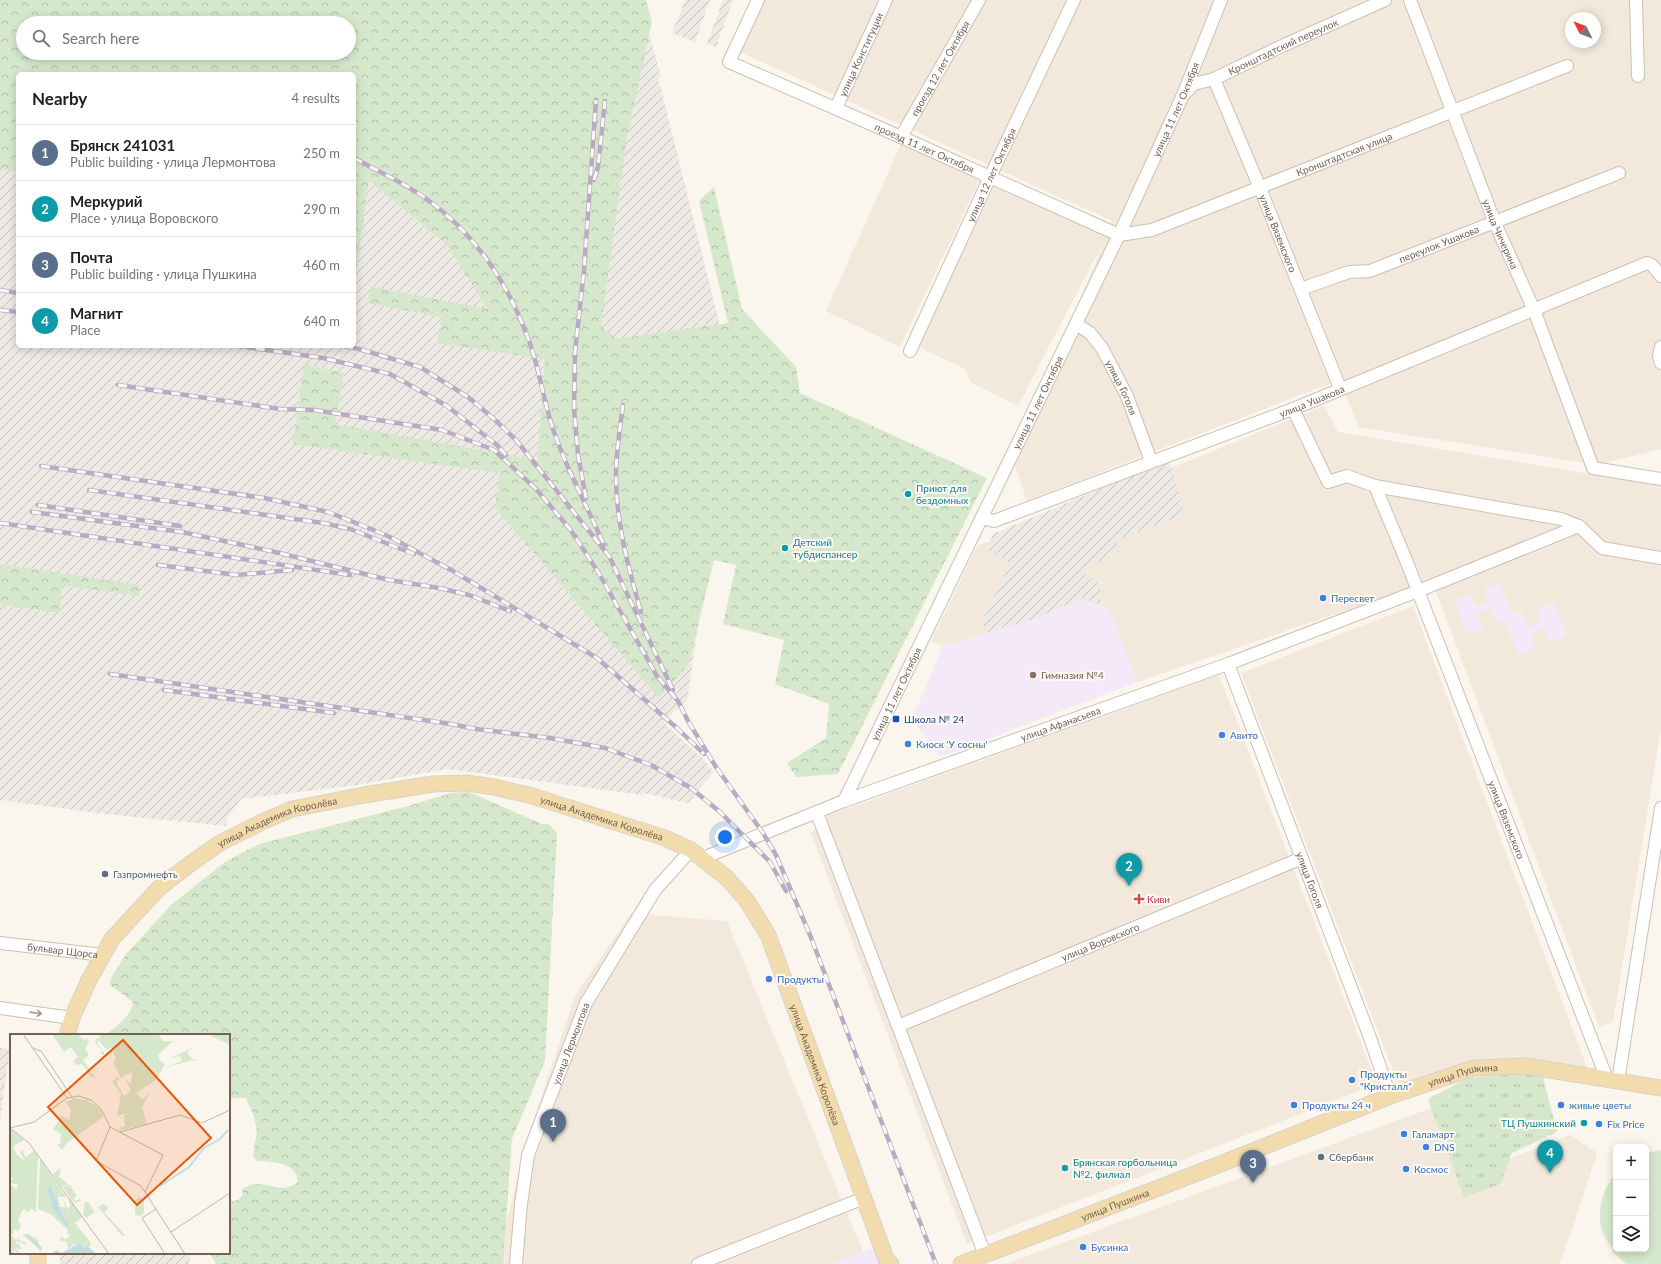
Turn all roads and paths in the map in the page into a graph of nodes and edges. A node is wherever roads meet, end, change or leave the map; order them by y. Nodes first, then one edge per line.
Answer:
1 (758, 0) edge
2 (886, 0) edge
3 (979, 0) edge
4 (1074, 0) edge
5 (1221, 0) edge
6 (1385, 0) edge
7 (1410, 0) edge
8 (1636, 0) edge
9 (1567, 66) dead end
10 (1638, 76) dead end
11 (1214, 79) junction
12 (1183, 94) junction
13 (836, 108) junction
14 (1452, 110) junction
15 (901, 137) junction
16 (1619, 173) dead end
17 (990, 177) junction
18 (1260, 188) junction
19 (1495, 223) junction
20 (1119, 235) junction
21 (1661, 276) edge
22 (1301, 289) junction
23 (1534, 310) junction
24 (1076, 324) junction
25 (1661, 347) edge
26 (910, 351) dead end
27 (1661, 363) edge
28 (1340, 388) junction
29 (1293, 409) junction
30 (1151, 462) junction
31 (1661, 479) edge
32 (1375, 486) junction
33 (982, 518) junction
34 (1580, 526) junction
35 (1661, 558) edge
36 (1418, 591) junction
37 (1228, 664) junction
38 (844, 801) junction
39 (1661, 808) edge
40 (817, 813) junction
41 (697, 854) junction
42 (1302, 858) junction
43 (0, 943) edge
44 (103, 955) junction
45 (0, 1008) edge
46 (72, 1018) junction
47 (898, 1026) junction
48 (66, 1034) edge
49 (1613, 1080) junction
50 (1661, 1088) edge
51 (1390, 1096) junction
52 (864, 1198) junction
53 (985, 1255) junction
54 (888, 1262) edge
55 (516, 1264) edge
56 (698, 1264) edge
57 (961, 1264) edge

1 - 13 street, проезд 11 лет Октября
2 - 13 street, улица Конституции
3 - 15 street, проезд 12 лет Октября
4 - 17 street, улица 12 лет Октября
5 - 12 street, улица 11 лет Октября
6 - 11 street, Кронштадтский переулок
7 - 14 street, улица Чичерина
8 - 10 street
9 - 14 street, Кронштадтская улица
11 - 12 street, Кронштадтский переулок
11 - 18 street, улица Вяземского
12 - 20 street, улица 11 лет Октября
13 - 15 street, проезд 11 лет Октября
14 - 18 street, Кронштадтская улица
14 - 19 street, улица Чичерина
15 - 17 street, проезд 11 лет Октября
16 - 19 street, переулок Ушакова
17 - 20 street, проезд 11 лет Октября
17 - 26 street, улица 12 лет Октября
18 - 20 street, Кронштадтская улица
18 - 22 street, улица Вяземского
19 - 22 street, переулок Ушакова
19 - 23 street, улица Чичерина
20 - 24 street, улица 11 лет Октября
21 - 23 street, улица Ушакова
22 - 28 street, улица Вяземского
23 - 28 street, улица Ушакова
23 - 31 street, улица Чичерина
24 - 30 street, улица Гоголя
24 - 33 street, улица 11 лет Октября
25 - 27 street
28 - 29 street, улица Ушакова
29 - 30 street, улица Ушакова
29 - 32 street
30 - 33 street, улица Ушакова
32 - 34 street
32 - 36 street, улица Вяземского
33 - 38 street, улица 11 лет Октября
34 - 35 street
34 - 36 street, улица Афанасьева
36 - 37 street, улица Афанасьева
36 - 49 street, улица Вяземского
37 - 38 street, улица Афанасьева
37 - 42 street, улица Гоголя
38 - 40 street, улица Афанасьева
39 - 49 street
40 - 41 street, улица Афанасьева
40 - 47 street
41 - 44 main road, улица Академика Королёва
41 - 52 main road, улица Академика Королёва
41 - 55 street, улица Лермонтова
42 - 47 street, улица Воровского
42 - 51 street, улица Гоголя
43 - 44 street, бульвар Щорса
44 - 46 main road, бульвар Щорса
45 -> 46 street
46 - 48 main road, бульвар Щорса
47 - 53 street
49 - 50 main road, улица Пушкина
49 - 51 main road, улица Пушкина
51 - 53 main road, улица Пушкина
52 - 54 main road, улица Академика Королёва
52 - 56 street
53 - 57 main road, улица Пушкина

